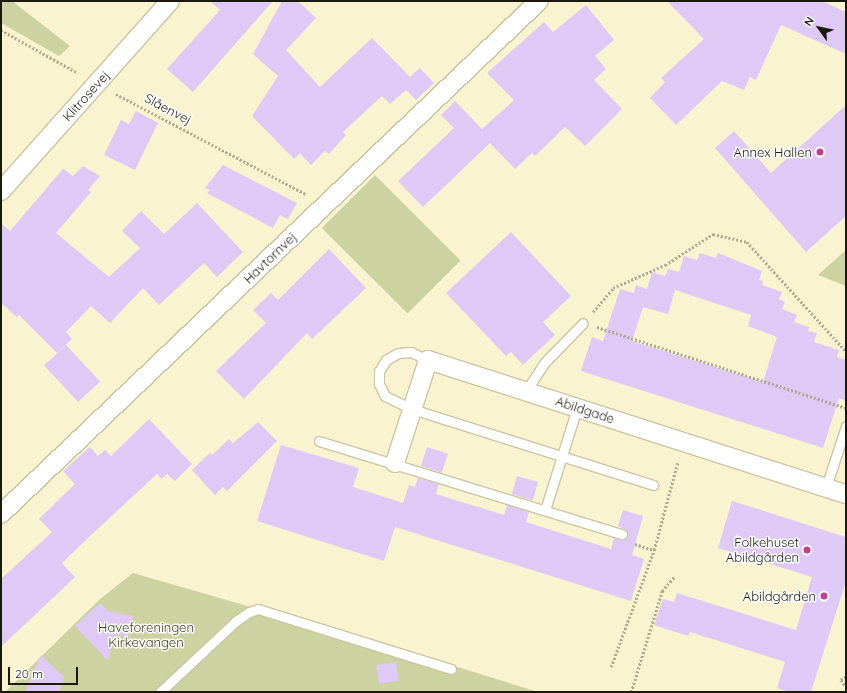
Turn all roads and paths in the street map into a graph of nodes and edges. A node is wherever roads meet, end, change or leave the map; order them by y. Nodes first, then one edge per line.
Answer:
1 (170, 1) edge
2 (539, 1) edge
3 (1, 30) edge
4 (97, 84) junction
5 (1, 191) edge
6 (326, 205) junction
7 (583, 322) junction
8 (846, 351) edge
9 (428, 360) junction
10 (526, 391) junction
11 (577, 408) junction
12 (846, 408) edge
13 (412, 409) junction
14 (846, 426) edge
15 (319, 441) dead end
16 (684, 442) junction
17 (562, 456) junction
18 (395, 463) junction
19 (653, 485) dead end
20 (826, 487) junction
21 (846, 494) edge
22 (545, 510) junction
23 (1, 514) edge
24 (622, 534) dead end
25 (674, 576) dead end
26 (611, 667) dead end
27 (451, 669) dead end
28 (846, 677) edge
29 (846, 688) edge
30 (160, 692) edge
31 (631, 692) edge

1 - 4 street, Klitrosevej
2 - 6 street, Havtornvej
3 - 4 path, Slåenvej
4 - 5 street, Klitrosevej
4 - 6 path, Slåenvej
6 - 23 street, Havtornvej
7 - 8 path
7 - 10 lane
7 - 12 path
9 - 10 street, Abildgade
9 - 13 street
9 - 13 lane
10 - 11 street, Abildgade
11 - 16 street, Abildgade
11 - 17 lane
13 - 17 lane
13 - 18 street
14 - 20 lane
15 - 18 lane
16 - 20 street, Abildgade
16 - 26 path
17 - 19 lane
17 - 22 lane
18 - 22 lane
20 - 21 street, Abildgade
22 - 24 lane
25 - 31 path
27 - 30 lane
28 - 29 path

